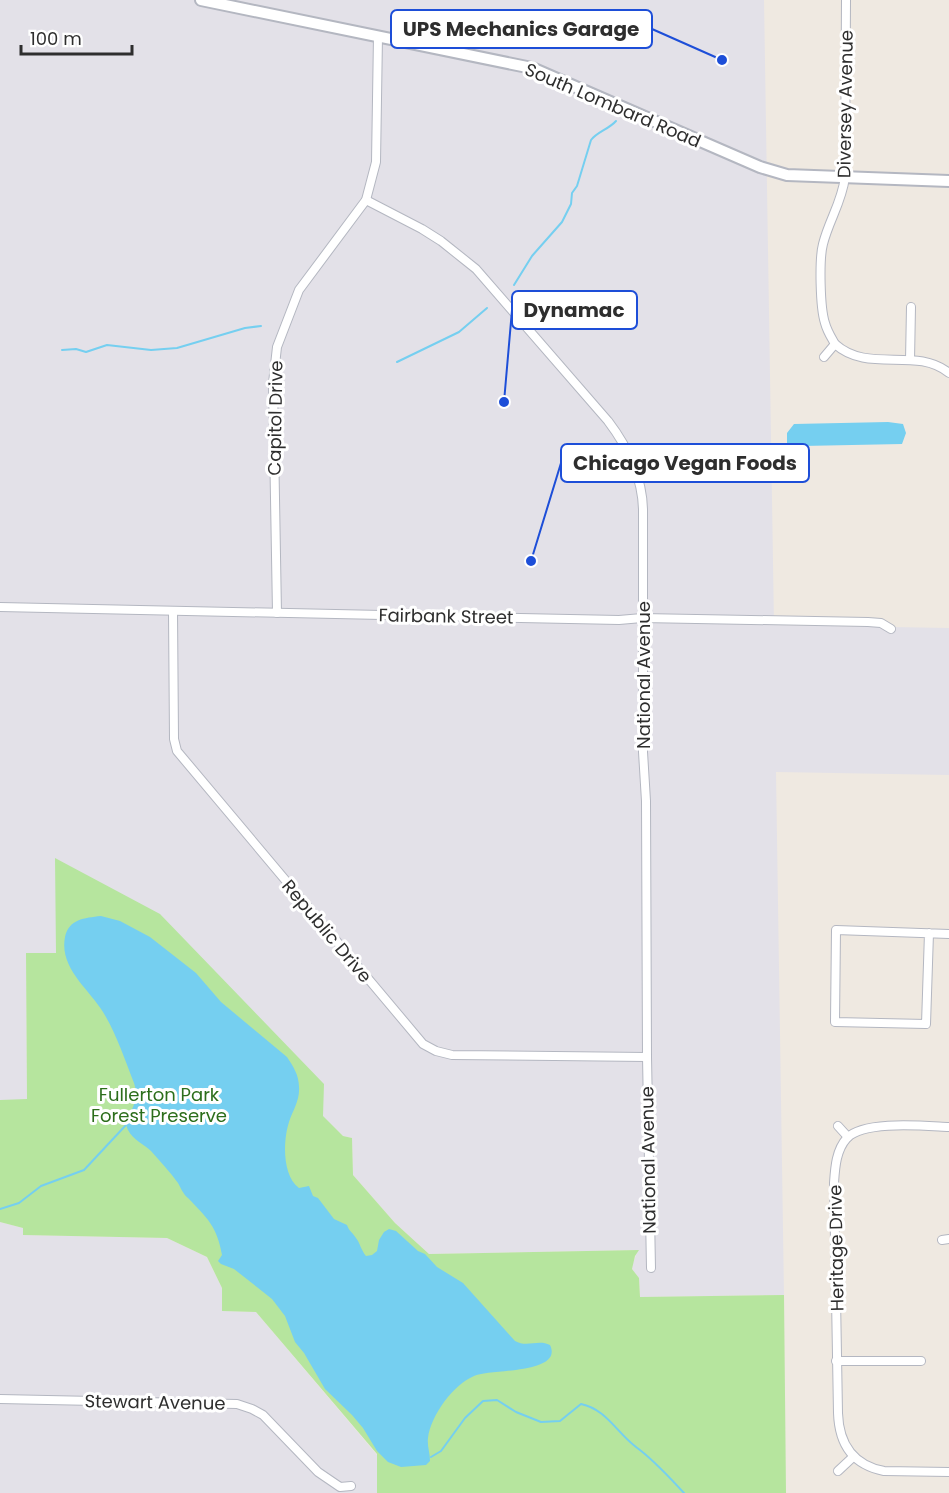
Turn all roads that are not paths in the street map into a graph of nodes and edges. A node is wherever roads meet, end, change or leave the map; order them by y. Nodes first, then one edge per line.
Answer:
1 (201, 0) edge
2 (846, 0) edge
3 (378, 36) junction
4 (850, 177) junction
5 (949, 181) edge
6 (366, 201) junction
7 (911, 307) dead end
8 (835, 344) junction
9 (824, 357) dead end
10 (910, 360) junction
11 (949, 373) edge
12 (0, 607) edge
13 (173, 611) junction
14 (277, 612) junction
15 (642, 618) junction
16 (891, 629) dead end
17 (929, 933) junction
18 (949, 934) edge
19 (646, 1057) junction
20 (838, 1126) dead end
21 (949, 1127) edge
22 (848, 1137) junction
23 (651, 1268) dead end
24 (921, 1360) dead end
25 (836, 1361) junction
26 (0, 1399) edge
27 (853, 1457) junction
28 (838, 1471) dead end
29 (949, 1472) edge
30 (351, 1486) dead end

1 - 3 street, South Lombard Road
2 - 4 street, Diversey Avenue
3 - 4 street, South Lombard Road
3 - 6 street, Capitol Drive
4 - 5 street, South Lombard Road
4 - 8 street, Diversey Avenue
6 - 14 street, Capitol Drive
6 - 15 street, National Avenue
7 - 10 street
8 - 9 street
8 - 10 street
10 - 11 street
12 - 13 street, Fairbank Street
13 - 14 street, Fairbank Street
13 - 19 street, Republic Drive
14 - 15 street, Fairbank Street
15 - 16 street, Fairbank Street
15 - 19 street, National Avenue
17 - 17 street
17 - 18 street
19 - 23 street, National Avenue
20 - 22 street
21 - 22 street
22 - 25 street, Heritage Drive
24 - 25 street
25 - 27 street, Heritage Drive
26 - 30 street, Stewart Avenue
27 - 28 street
27 - 29 street

